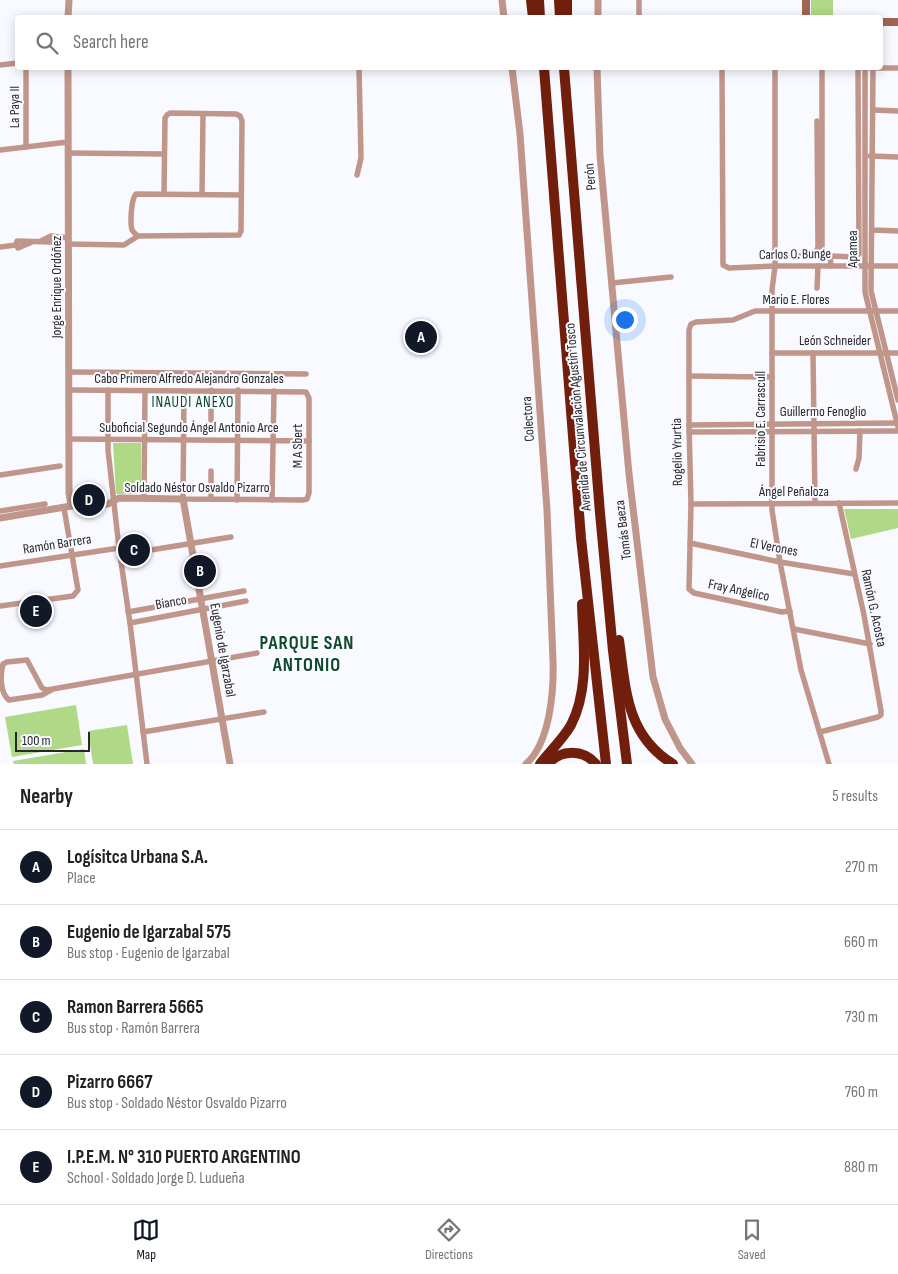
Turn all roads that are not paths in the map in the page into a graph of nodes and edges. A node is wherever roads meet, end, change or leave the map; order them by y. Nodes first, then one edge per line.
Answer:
1 (68, 0) edge
2 (502, 0) edge
3 (531, 0) edge
4 (539, 0) edge
5 (559, 0) edge
6 (567, 0) edge
7 (598, 0) edge
8 (639, 0) edge
9 (806, 0) edge
10 (68, 15) edge
11 (504, 15) edge
12 (533, 15) edge
13 (540, 15) edge
14 (560, 15) edge
15 (567, 15) edge
16 (598, 15) edge
17 (639, 15) edge
18 (806, 15) edge
19 (883, 22) edge
20 (898, 22) edge
21 (15, 63) edge
22 (0, 65) edge
23 (883, 68) edge
24 (898, 68) edge
25 (26, 70) edge
26 (68, 70) edge
27 (359, 70) edge
28 (512, 70) edge
29 (539, 70) edge
30 (544, 70) edge
31 (565, 70) edge
32 (597, 70) edge
33 (722, 70) edge
34 (775, 70) edge
35 (822, 70) edge
36 (858, 70) edge
37 (865, 70) edge
38 (873, 70) edge
39 (873, 110) junction
40 (898, 111) edge
41 (203, 114) junction
42 (817, 121) dead end
43 (68, 142) junction
44 (26, 147) junction
45 (0, 150) edge
46 (68, 153) junction
47 (164, 154) junction
48 (865, 156) junction
49 (872, 157) junction
50 (898, 157) edge
51 (552, 165) junction
52 (357, 175) dead end
53 (164, 194) junction
54 (202, 194) junction
55 (241, 195) junction
56 (872, 230) junction
57 (898, 230) edge
58 (138, 236) junction
59 (68, 241) junction
60 (0, 247) edge
61 (785, 256) dead end
62 (810, 256) junction
63 (830, 256) junction
64 (775, 266) junction
65 (809, 266) junction
66 (818, 266) junction
67 (832, 266) junction
68 (898, 266) edge
69 (868, 267) junction
70 (671, 277) dead end
71 (612, 283) junction
72 (817, 288) dead end
73 (772, 311) junction
74 (872, 311) junction
75 (898, 311) edge
76 (696, 322) joint
77 (772, 353) junction
78 (813, 353) junction
79 (883, 353) junction
80 (898, 353) edge
81 (69, 372) junction
82 (306, 374) dead end
83 (689, 376) junction
84 (772, 377) junction
85 (69, 390) junction
86 (108, 390) junction
87 (145, 390) junction
88 (211, 390) junction
89 (238, 390) junction
90 (184, 391) junction
91 (274, 391) junction
92 (308, 394) joint
93 (898, 400) edge
94 (211, 420) dead end
95 (772, 424) junction
96 (814, 424) junction
97 (689, 425) junction
98 (898, 425) edge
99 (860, 431) junction
100 (898, 431) edge
101 (689, 432) junction
102 (772, 432) junction
103 (814, 432) junction
104 (69, 439) junction
105 (107, 439) junction
106 (145, 440) junction
107 (183, 440) junction
108 (237, 440) junction
109 (273, 440) junction
110 (309, 441) junction
111 (60, 466) dead end
112 (856, 469) dead end
113 (211, 471) dead end
114 (0, 474) edge
115 (144, 498) junction
116 (183, 499) junction
117 (210, 499) junction
118 (307, 499) joint
119 (238, 500) junction
120 (272, 500) junction
121 (113, 502) junction
122 (898, 502) edge
123 (772, 503) junction
124 (815, 503) junction
125 (839, 503) junction
126 (45, 504) dead end
127 (691, 504) junction
128 (68, 507) junction
129 (0, 511) edge
130 (600, 512) junction
131 (0, 518) edge
132 (231, 537) dead end
133 (581, 538) junction
134 (690, 542) junction
135 (192, 544) junction
136 (119, 548) junction
137 (72, 555) junction
138 (120, 555) junction
139 (780, 562) junction
140 (0, 566) edge
141 (854, 574) junction
142 (688, 584) joint
143 (244, 591) dead end
144 (202, 599) junction
145 (246, 602) dead end
146 (0, 606) edge
147 (204, 609) junction
148 (790, 611) junction
149 (128, 612) junction
150 (130, 623) junction
151 (794, 629) junction
152 (870, 644) junction
153 (258, 653) dead end
154 (213, 661) junction
155 (136, 675) junction
156 (53, 689) junction
157 (264, 712) dead end
158 (222, 719) junction
159 (143, 732) junction
160 (820, 732) junction
161 (147, 764) edge
162 (230, 764) edge
163 (526, 764) edge
164 (540, 764) edge
165 (548, 764) edge
166 (596, 764) edge
167 (606, 764) edge
168 (627, 764) edge
169 (673, 764) edge
170 (692, 764) edge
171 (829, 764) edge

1 - 10 street
2 - 11 street
3 - 12 highway
4 - 13 highway
5 - 14 highway
6 - 15 highway
7 - 16 street
8 - 17 street
9 - 18 main road
19 - 20 main road
21 - 22 street
23 - 24 street
25 - 44 street, La Paya II
26 - 43 street, Jorge Enrique Ordóñez
27 - 52 street
28 - 163 street, Colectora
29 - 51 highway
30 - 51 highway, Avenida de Circunvalación Agustín Tosco
31 - 130 highway, Avenida de Circunvalación Agustín Tosco
32 - 71 street, Perón
33 - 64 street, Carlos O. Bunge
34 - 64 street, Fabrisio E. Carrascull
35 - 63 street
36 - 63 street
37 - 48 street, Apamea
38 - 39 street, Apamea
39 - 40 street
39 - 49 street, Apamea
41 - 47 street
41 - 54 street
41 - 55 street
42 - 62 street
43 - 44 street, La Paya II
43 - 46 street, Jorge Enrique Ordóñez
44 - 45 street, La Paya II
46 - 47 street
46 - 59 street, Jorge Enrique Ordóñez
47 - 53 street
48 - 49 street
48 - 69 street, Apamea
49 - 50 street
49 - 56 street, Apamea
51 - 133 highway, Avenida de Circunvalación Agustín Tosco
53 - 54 street
53 - 58 street
54 - 55 street
55 - 58 street
56 - 57 street
56 - 69 street, Apamea
58 - 59 street
59 - 60 street
59 - 81 street, Jorge Enrique Ordóñez
61 - 62 street
62 - 65 street
63 - 67 street
64 - 65 street, Carlos O. Bunge
64 - 73 street, Fabrisio E. Carrascull
65 - 66 street, Carlos O. Bunge
66 - 67 street, Carlos O. Bunge
66 - 72 street
67 - 69 street, Carlos O. Bunge
68 - 69 street, Carlos O. Bunge
69 - 74 street, Apamea
70 - 71 street
71 - 170 street, Tomás Baeza
73 - 74 street, Mario E. Flores
73 - 76 street, Mario E. Flores
73 - 77 street, Fabrisio E. Carrascull
74 - 75 street, Mario E. Flores
74 - 79 street, Apamea
76 - 83 street, Rogelio Yrurtia
77 - 78 street, León Schneider
77 - 84 street, Fabrisio E. Carrascull
78 - 79 street, León Schneider
78 - 96 street
79 - 80 street, León Schneider
79 - 93 street, Apamea
79 - 98 street, Apamea
81 - 82 street
81 - 85 street, Jorge Enrique Ordóñez
83 - 84 street
83 - 97 street, Rogelio Yrurtia
84 - 95 street, Fabrisio E. Carrascull
85 - 86 street, Cabo Primero Alfredo Alejandro Gonzales
85 - 104 street, Jorge Enrique Ordóñez
86 - 87 street, Cabo Primero Alfredo Alejandro Gonzales
86 - 105 street
87 - 90 street, Cabo Primero Alfredo Alejandro Gonzales
87 - 106 street
88 - 89 street, Cabo Primero Alfredo Alejandro Gonzales
88 - 90 street, Cabo Primero Alfredo Alejandro Gonzales
88 - 94 street
89 - 91 street, Cabo Primero Alfredo Alejandro Gonzales
89 - 108 street
90 - 107 street, Eugenio de Igarzabal
91 - 92 street, Cabo Primero Alfredo Alejandro Gonzales
91 - 109 street
92 - 110 street, M A Sbert
95 - 96 street, Guillermo Fenoglio
95 - 97 street, Guillermo Fenoglio
95 - 102 street, Fabrisio E. Carrascull
96 - 98 street, Guillermo Fenoglio
96 - 103 street
97 - 101 street, Rogelio Yrurtia
99 - 100 street, Guillermo Fenoglio
99 - 103 street, Guillermo Fenoglio
99 - 112 street
101 - 102 street, Guillermo Fenoglio
101 - 127 street, Rogelio Yrurtia
102 - 103 street, Guillermo Fenoglio
102 - 123 street, Fabrisio E. Carrascull
103 - 124 street
104 - 105 street, Suboficial Segundo Ángel Antonio Arce
104 - 128 street, Jorge Enrique Ordóñez
105 - 106 street, Suboficial Segundo Ángel Antonio Arce
105 - 121 street
106 - 107 street, Suboficial Segundo Ángel Antonio Arce
106 - 115 street
107 - 108 street, Suboficial Segundo Ángel Antonio Arce
107 - 116 street, Eugenio de Igarzabal
108 - 109 street, Suboficial Segundo Ángel Antonio Arce
108 - 119 street
109 - 110 street, Suboficial Segundo Ángel Antonio Arce
109 - 120 street
110 - 118 street, M A Sbert
111 - 114 street
113 - 117 street
115 - 116 street, Soldado Néstor Osvaldo Pizarro
115 - 121 street, Soldado Néstor Osvaldo Pizarro
116 - 117 street, Soldado Néstor Osvaldo Pizarro
116 - 135 street, Eugenio de Igarzabal
117 - 119 street, Soldado Néstor Osvaldo Pizarro
118 - 120 street, Soldado Néstor Osvaldo Pizarro
119 - 120 street, Soldado Néstor Osvaldo Pizarro
121 - 128 street, Soldado Néstor Osvaldo Pizarro
121 - 136 street
122 - 125 street, Ángel Peñaloza
123 - 124 street, Ángel Peñaloza
123 - 127 street, Ángel Peñaloza
123 - 139 street, Fabrisio E. Carrascull
124 - 125 street, Ángel Peñaloza
125 - 141 street, Ramón G. Acosta
126 - 129 street
127 - 134 street, Rogelio Yrurtia
128 - 131 street, Soldado Néstor Osvaldo Pizarro
128 - 137 street
130 - 168 highway, Avenida de Circunvalación Agustín Tosco
130 - 169 highway
132 - 135 street
133 - 164 highway
133 - 167 highway, Avenida de Circunvalación Agustín Tosco
134 - 139 street, El Verones
134 - 142 street, Rogelio Yrurtia
135 - 138 street
135 - 144 street, Eugenio de Igarzabal
136 - 137 street, Ramón Barrera
136 - 138 street
137 - 140 street, Ramón Barrera
137 - 146 street
138 - 149 street
139 - 141 street, El Verones
139 - 148 street, Fabrisio E. Carrascull
141 - 152 street, Ramón G. Acosta
142 - 148 street, Fray Angelico
143 - 144 street
144 - 147 street, Eugenio de Igarzabal
144 - 149 street
145 - 147 street, Bianco
147 - 150 street, Bianco
147 - 154 street, Eugenio de Igarzabal
148 - 151 street, Fabrisio E. Carrascull
149 - 150 street
150 - 155 street
151 - 152 street
151 - 160 street, Fabrisio E. Carrascull
152 - 160 street, Ramón G. Acosta
153 - 154 street
154 - 155 street
154 - 158 street, Eugenio de Igarzabal
155 - 156 street
155 - 159 street
156 - 156 street
157 - 158 street
158 - 159 street
158 - 162 street, Eugenio de Igarzabal
159 - 161 street
160 - 171 street, Fabrisio E. Carrascull
165 - 166 highway

